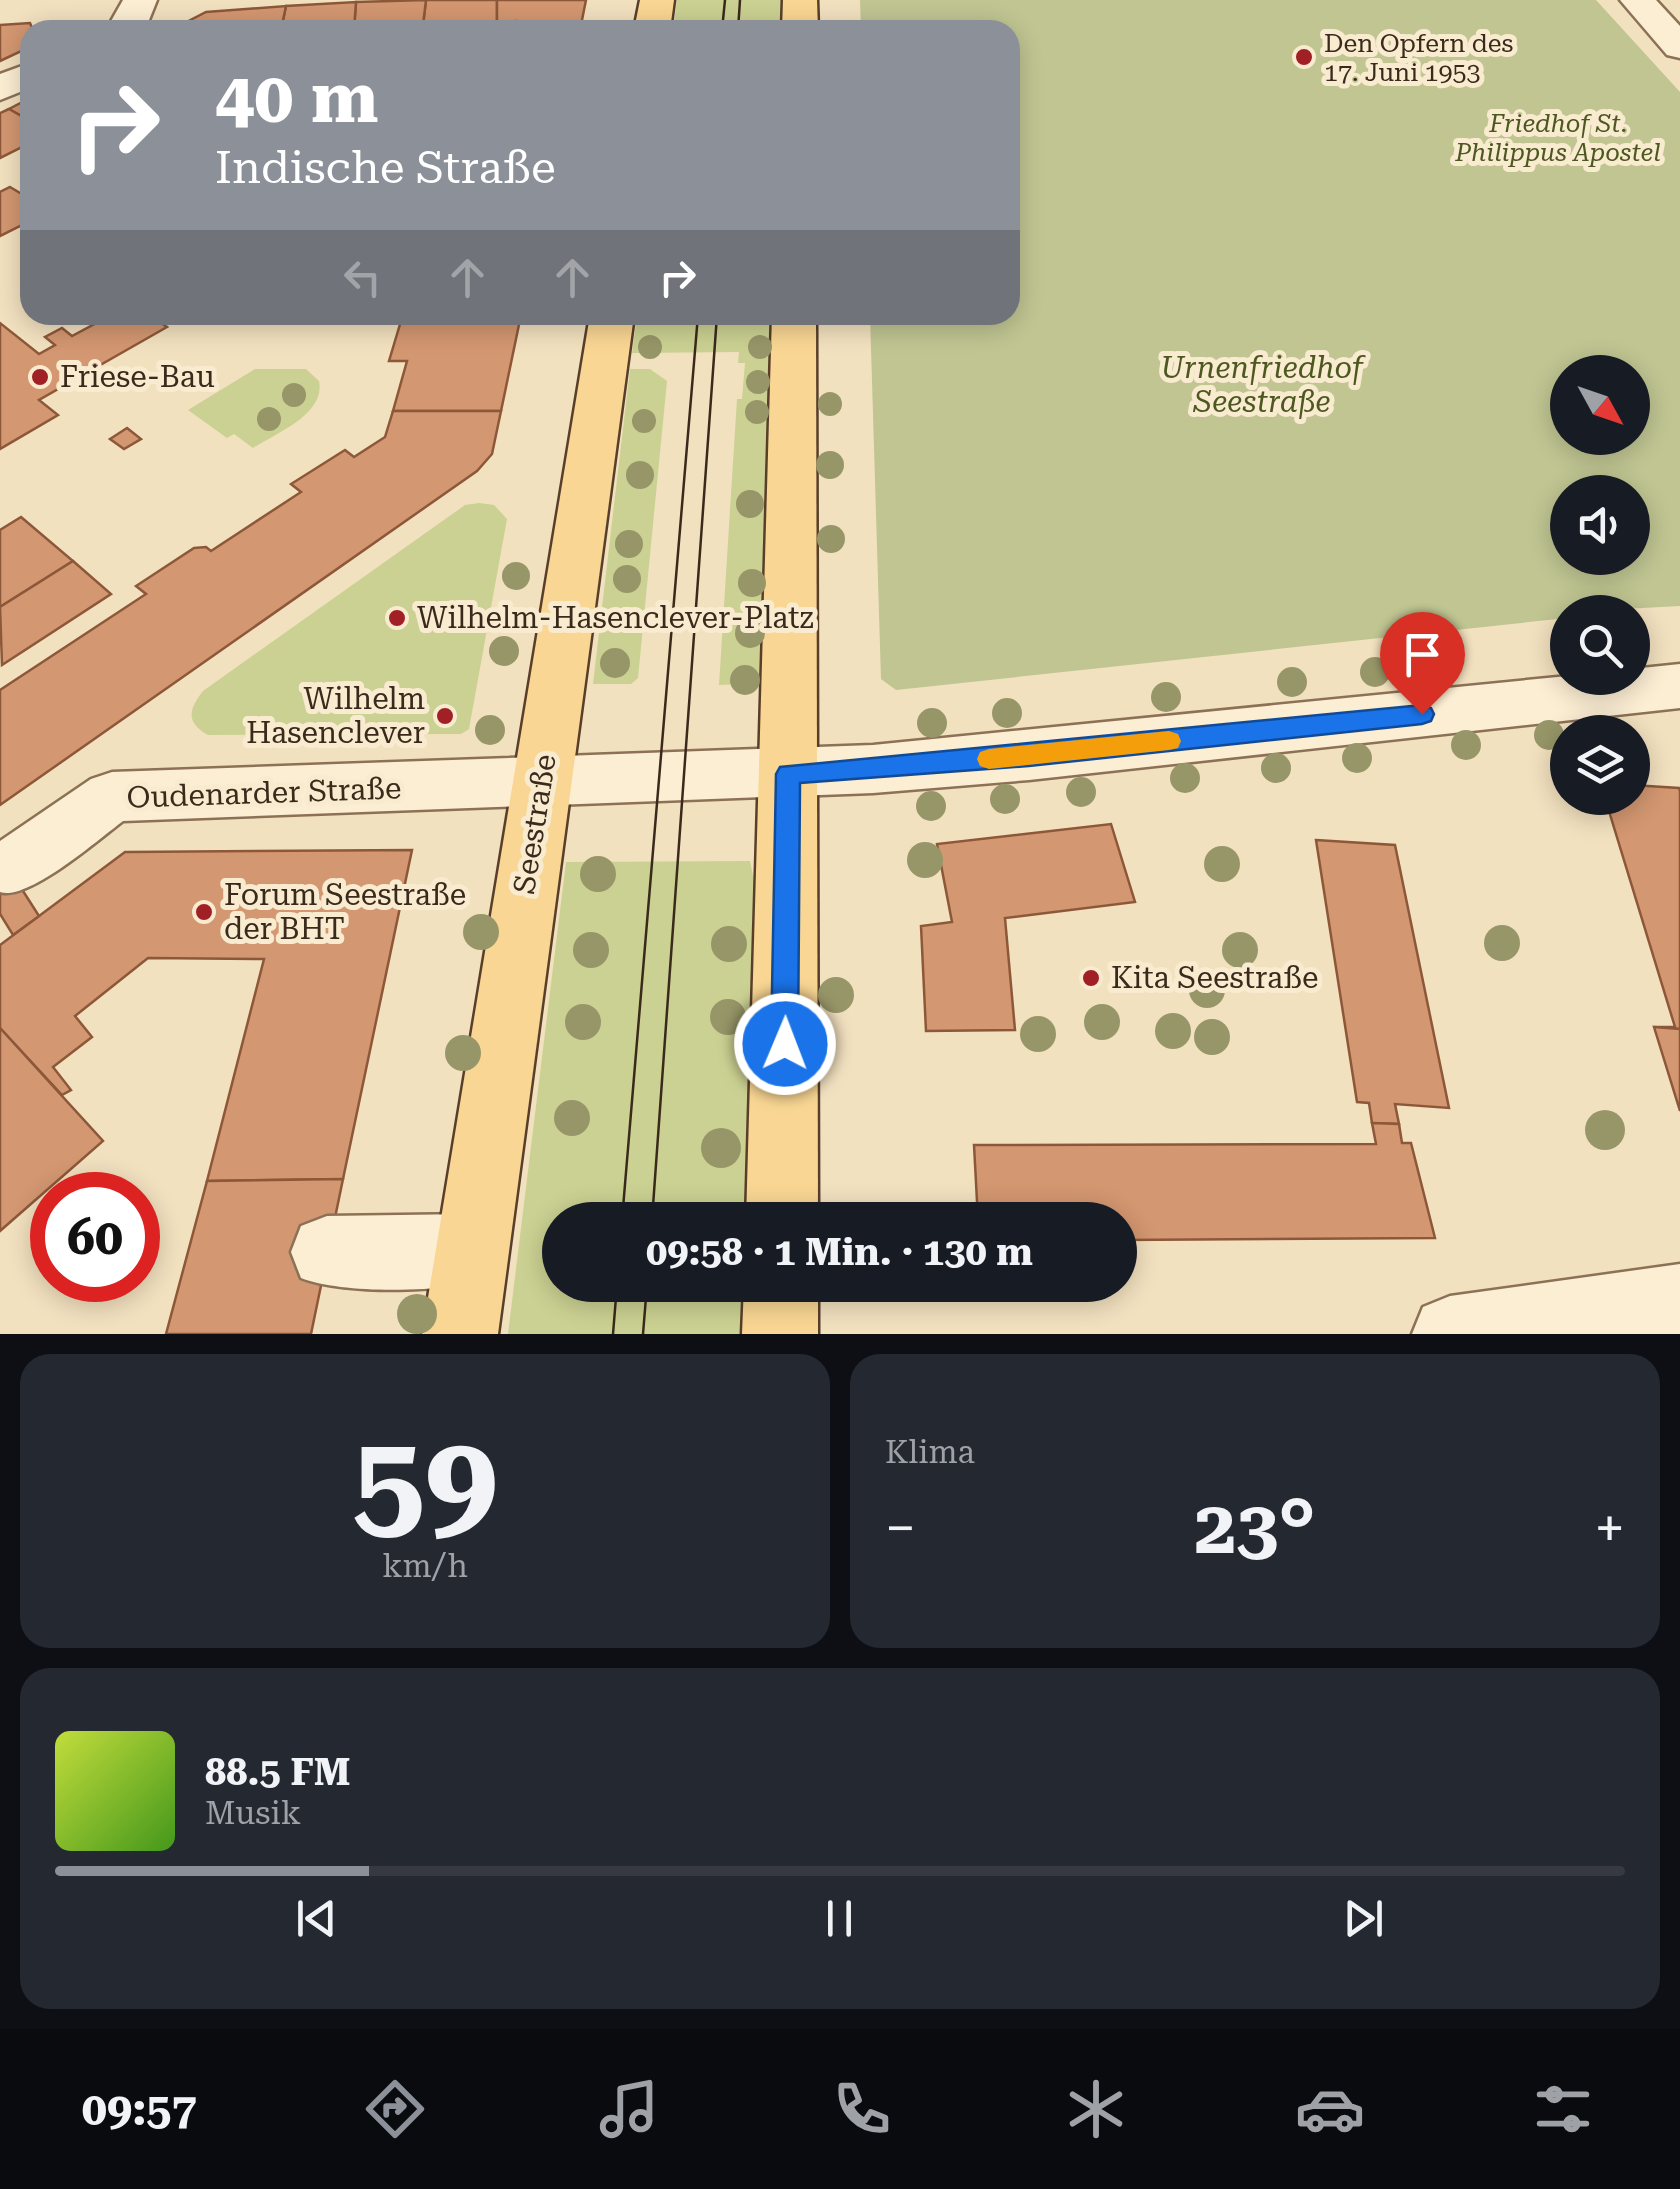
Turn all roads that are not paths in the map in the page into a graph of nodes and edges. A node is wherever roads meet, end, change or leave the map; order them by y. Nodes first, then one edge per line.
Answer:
1 (1637, 0) edge
2 (1680, 47) edge
3 (610, 325) edge
4 (794, 325) edge
5 (1680, 686) edge
6 (788, 774) junction
7 (541, 784) junction
8 (9, 869) dead end
9 (782, 1202) edge
10 (472, 1250) junction
11 (328, 1252) dead end
12 (781, 1302) edge
13 (1680, 1302) edge
14 (1562, 1327) edge
15 (460, 1334) edge
16 (780, 1334) edge
17 (1450, 1334) edge

1 - 2 street
3 - 7 main road, Seestraße
4 - 6 main road
5 - 6 street, Oudenarder Straße
6 - 7 street, Oudenarder Straße
6 - 9 main road
7 - 8 street, Oudenarder Straße
7 - 10 main road, Seestraße
10 - 11 street
10 - 15 main road, Seestraße
12 - 16 main road
13 - 14 street
14 - 17 street

